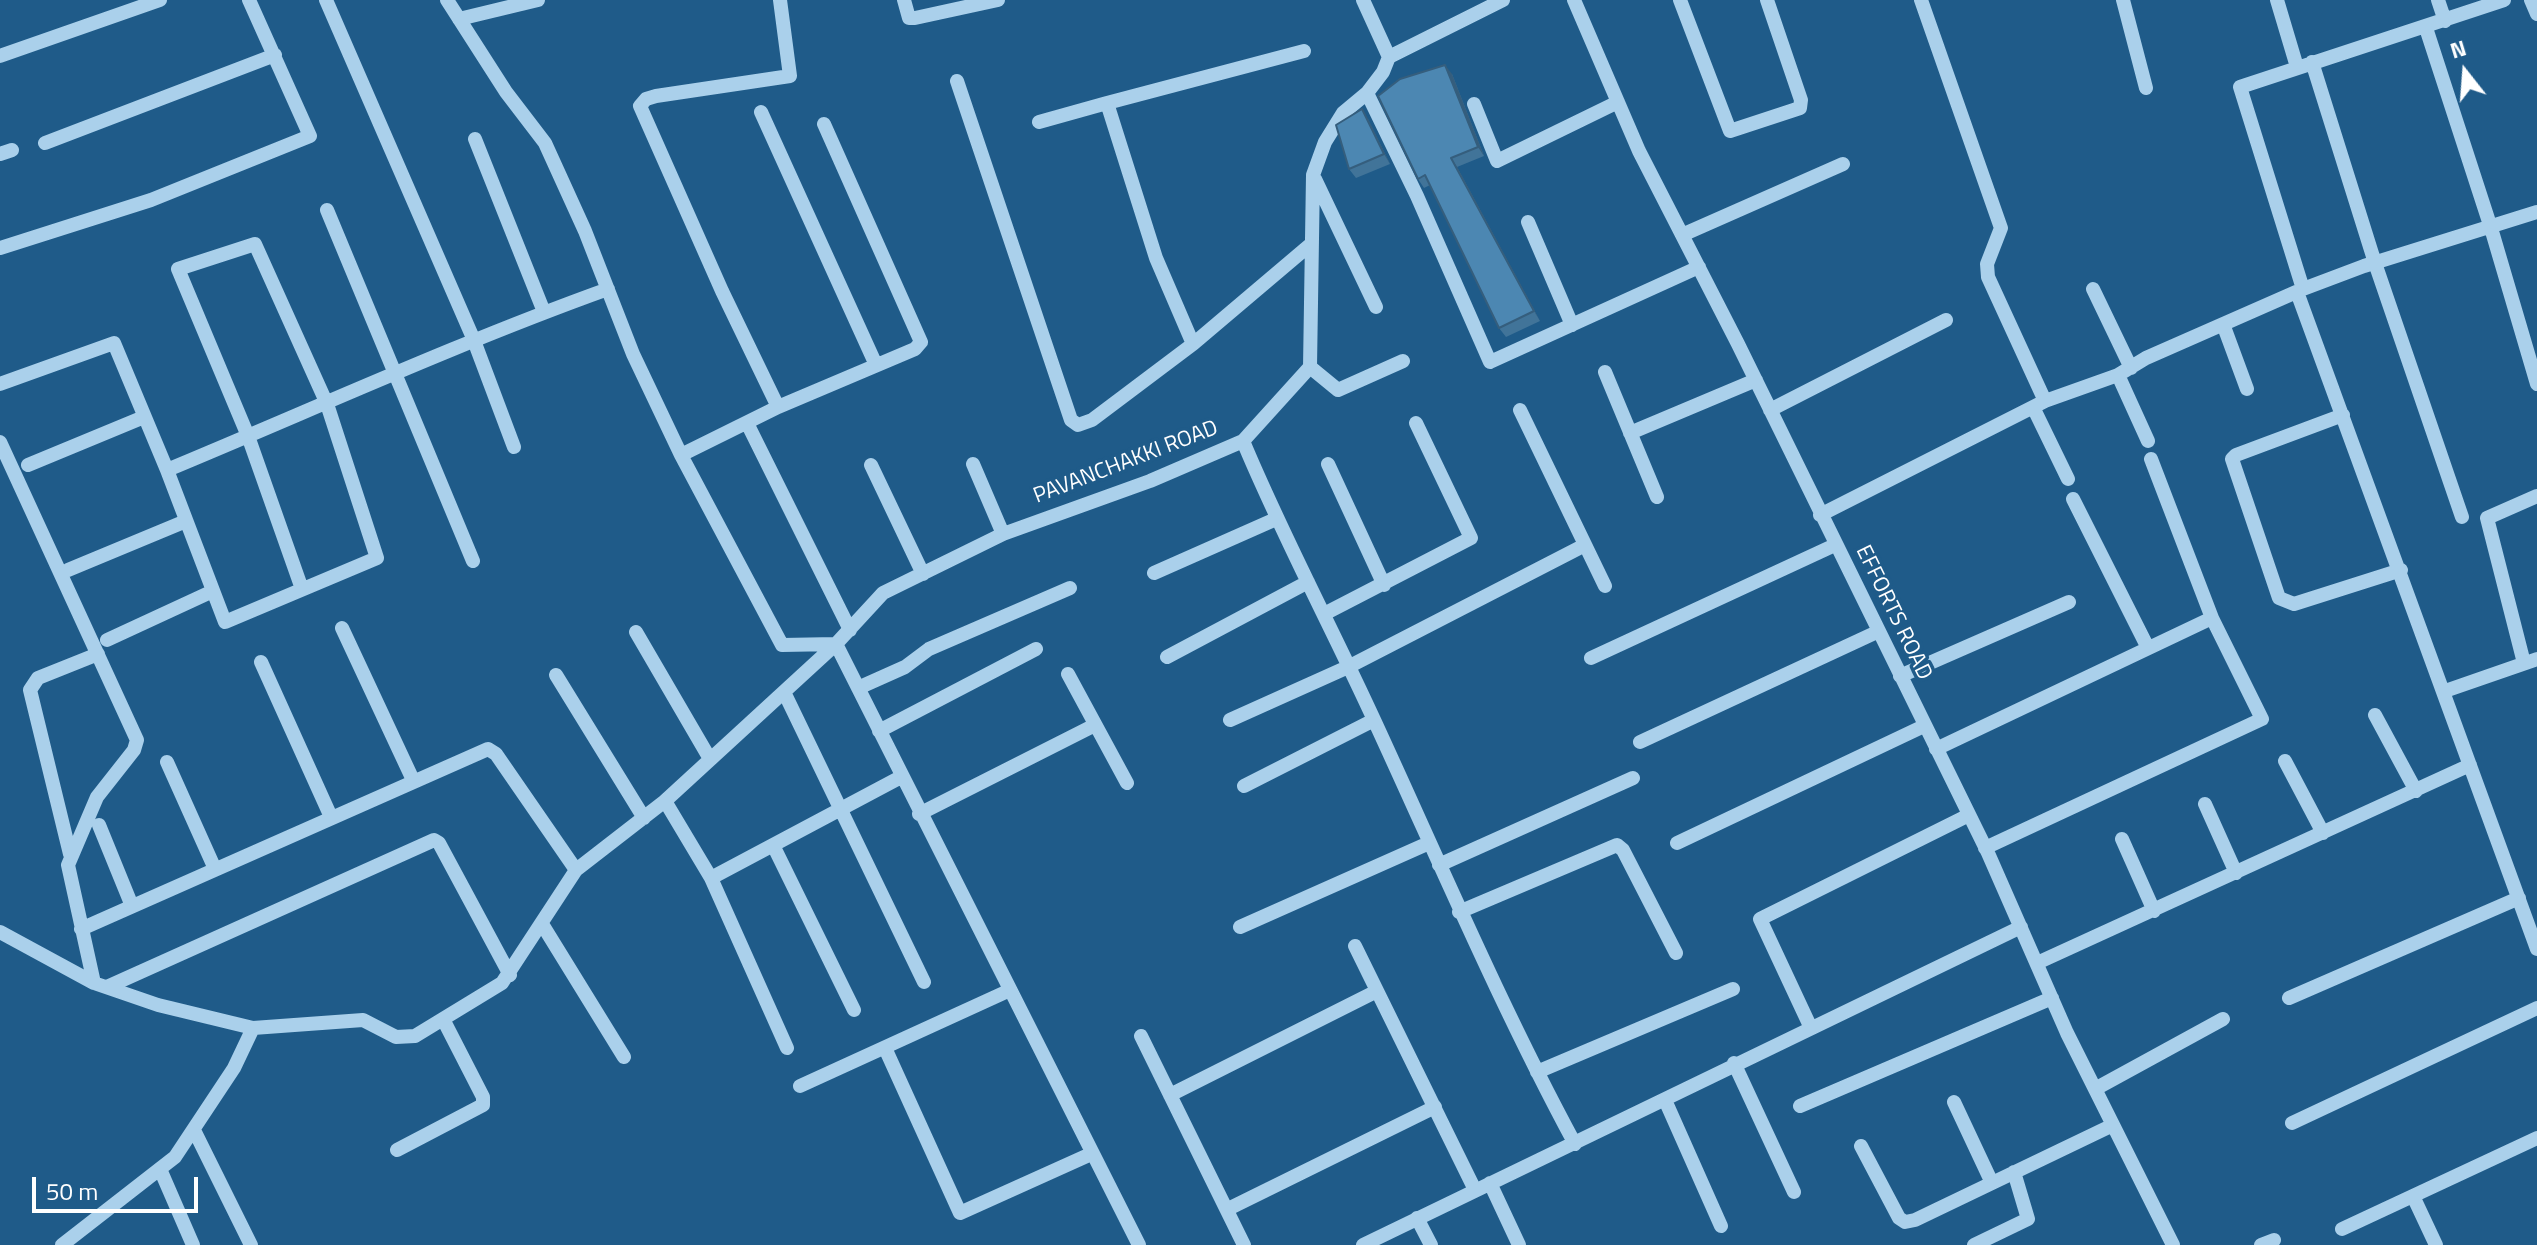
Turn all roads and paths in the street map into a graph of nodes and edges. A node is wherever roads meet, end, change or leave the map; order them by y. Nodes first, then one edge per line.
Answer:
1 (160, 0) edge
2 (249, 0) edge
3 (326, 0) edge
4 (447, 0) edge
5 (538, 0) edge
6 (780, 0) edge
7 (904, 0) edge
8 (998, 0) edge
9 (1363, 0) edge
10 (1503, 0) edge
11 (1574, 0) edge
12 (1680, 0) edge
13 (1767, 0) edge
14 (1921, 0) edge
15 (2123, 0) edge
16 (2277, 0) edge
17 (2438, 0) edge
18 (2504, 0) edge
19 (2531, 0) edge
20 (2537, 14) edge
21 (459, 19) junction
22 (2445, 21) junction
23 (2426, 28) junction
24 (1304, 51) dead end
25 (275, 55) junction
26 (0, 56) edge
27 (1389, 57) junction
28 (2304, 64) junction
29 (957, 81) dead end
30 (2146, 88) dead end
31 (1367, 93) junction
32 (1618, 102) junction
33 (1107, 103) junction
34 (1474, 104) dead end
35 (761, 112) dead end
36 (1039, 122) dead end
37 (824, 124) dead end
38 (475, 139) dead end
39 (45, 143) dead end
40 (1843, 164) dead end
41 (1313, 175) junction
42 (327, 210) dead end
43 (2537, 212) edge
44 (1528, 222) dead end
45 (2491, 228) junction
46 (1682, 235) junction
47 (1311, 244) junction
48 (0, 248) edge
49 (2375, 263) junction
50 (1699, 267) junction
51 (608, 289) junction
52 (2093, 289) dead end
53 (2300, 290) junction
54 (1376, 307) dead end
55 (544, 312) junction
56 (1946, 320) dead end
57 (2223, 324) junction
58 (1572, 325) junction
59 (473, 338) junction
60 (1193, 344) junction
61 (1403, 361) dead end
62 (876, 365) junction
63 (1310, 367) junction
64 (1605, 372) dead end
65 (2125, 372) junction
66 (397, 375) junction
67 (1756, 380) junction
68 (0, 384) edge
69 (2537, 384) edge
70 (2247, 389) dead end
71 (327, 404) junction
72 (2039, 404) junction
73 (778, 407) junction
74 (1520, 410) dead end
75 (1770, 410) junction
76 (2343, 415) junction
77 (144, 417) junction
78 (747, 423) junction
79 (1416, 423) dead end
80 (1630, 433) junction
81 (248, 436) junction
82 (1243, 441) junction
83 (2148, 441) dead end
84 (0, 442) edge
85 (514, 447) dead end
86 (681, 455) junction
87 (2151, 459) dead end
88 (973, 464) dead end
89 (1328, 464) dead end
90 (28, 465) dead end
91 (871, 465) dead end
92 (167, 470) junction
93 (2068, 479) dead end
94 (2537, 496) edge
95 (1657, 497) dead end
96 (2073, 499) dead end
97 (1820, 515) junction
98 (2462, 517) dead end
99 (1276, 519) junction
100 (186, 521) junction
101 (1003, 534) junction
102 (1835, 545) junction
103 (1583, 546) junction
104 (473, 561) dead end
105 (68, 570) dead end
106 (2401, 570) junction
107 (1154, 573) dead end
108 (923, 574) junction
109 (1308, 582) junction
110 (1384, 585) junction
111 (1605, 586) dead end
112 (1070, 588) dead end
113 (302, 589) junction
114 (213, 591) junction
115 (2069, 602) dead end
116 (1324, 614) junction
117 (2212, 618) junction
118 (342, 628) dead end
119 (850, 630) junction
120 (636, 632) dead end
121 (1877, 632) junction
122 (107, 640) dead end
123 (836, 644) junction
124 (2148, 648) junction
125 (1036, 649) dead end
126 (98, 654) junction
127 (1167, 657) dead end
128 (1591, 658) dead end
129 (2530, 661) edge
130 (261, 662) dead end
131 (1348, 667) junction
132 (1068, 674) dead end
133 (556, 675) dead end
134 (1900, 676) junction
135 (858, 688) junction
136 (2445, 691) junction
137 (784, 692) junction
138 (2375, 715) dead end
139 (1230, 720) dead end
140 (1374, 720) junction
141 (1095, 725) junction
142 (1924, 726) junction
143 (879, 731) junction
144 (1640, 742) dead end
145 (1936, 749) junction
146 (710, 759) junction
147 (2285, 761) dead end
148 (167, 762) dead end
149 (2470, 765) junction
150 (901, 777) junction
151 (1633, 778) dead end
152 (413, 780) junction
153 (1127, 783) dead end
154 (1244, 786) dead end
155 (2416, 791) junction
156 (665, 801) junction
157 (2205, 804) dead end
158 (841, 808) junction
159 (919, 814) junction
160 (1969, 815) junction
161 (331, 817) junction
162 (644, 818) junction
163 (99, 825) dead end
164 (2323, 833) junction
165 (2122, 839) dead end
166 (1429, 843) junction
167 (1677, 843) dead end
168 (773, 845) junction
169 (1985, 848) junction
170 (70, 854) junction
171 (1439, 865) junction
172 (215, 869) junction
173 (576, 870) junction
174 (2236, 873) junction
175 (711, 878) junction
176 (2519, 898) junction
177 (132, 906) junction
178 (2154, 911) junction
179 (1459, 912) junction
180 (542, 924) junction
181 (1240, 927) dead end
182 (2021, 927) junction
183 (81, 929) junction
184 (0, 932) edge
185 (1355, 946) dead end
186 (2537, 949) edge
187 (1676, 953) dead end
188 (2037, 963) junction
189 (510, 975) junction
190 (924, 982) dead end
191 (101, 985) junction
192 (1733, 989) dead end
193 (1008, 991) junction
194 (1377, 991) junction
195 (2052, 998) junction
196 (2289, 998) dead end
197 (2537, 1008) edge
198 (854, 1010) dead end
199 (2223, 1019) dead end
200 (444, 1021) junction
201 (1810, 1026) junction
202 (251, 1032) junction
203 (1141, 1036) dead end
204 (787, 1048) dead end
205 (885, 1048) junction
206 (624, 1057) dead end
207 (1734, 1063) junction
208 (1537, 1072) junction
209 (800, 1086) dead end
210 (2095, 1089) junction
211 (1170, 1095) junction
212 (1665, 1100) junction
213 (1954, 1102) dead end
214 (1800, 1106) dead end
215 (1435, 1107) junction
216 (2292, 1123) dead end
217 (2113, 1125) junction
218 (194, 1130) junction
219 (2537, 1138) edge
220 (1575, 1144) junction
221 (1861, 1146) dead end
222 (397, 1150) dead end
223 (1091, 1154) junction
224 (160, 1169) junction
225 (2014, 1172) junction
226 (1490, 1183) junction
227 (1992, 1183) junction
228 (1475, 1190) junction
229 (1794, 1192) dead end
230 (2413, 1196) junction
231 (1228, 1209) junction
232 (1417, 1218) junction
233 (1721, 1226) dead end
234 (2342, 1229) dead end
235 (192, 1241) edge
236 (62, 1245) edge
237 (175, 1245) edge
238 (251, 1245) edge
239 (1139, 1245) edge
240 (1244, 1245) edge
241 (1363, 1245) edge
242 (1431, 1245) edge
243 (1519, 1245) edge
244 (1974, 1245) edge
245 (2173, 1245) edge
246 (2436, 1245) edge

1 - 26 street
2 - 25 street
3 - 59 street
4 - 21 street
5 - 21 street
6 - 73 street
7 - 8 street
9 - 27 street
10 - 27 street
11 - 32 street, EFFORTS ROAD
12 - 13 street
14 - 72 street
15 - 30 street
16 - 28 street
17 - 22 street
18 - 22 street
19 - 20 street
21 - 51 street
22 - 23 street
23 - 28 street
23 - 45 street
24 - 33 street
25 - 39 street
25 - 48 street
27 - 31 street
28 - 49 street
28 - 53 street
29 - 60 street
31 - 41 street
31 - 58 street
32 - 34 street
32 - 46 street, EFFORTS ROAD
33 - 36 street
33 - 60 street
35 - 62 street
37 - 62 street
38 - 55 street
40 - 46 street
41 - 47 street
41 - 54 street
42 - 66 street
43 - 45 street
44 - 58 street
45 - 49 street
45 - 69 street
46 - 50 street, EFFORTS ROAD
47 - 60 street
47 - 63 street
49 - 53 street
49 - 98 street
50 - 58 street
50 - 67 street, EFFORTS ROAD
51 - 55 street
51 - 86 street
52 - 65 street
53 - 57 street
53 - 76 street
55 - 59 street
56 - 75 street
57 - 65 street
57 - 70 street
59 - 66 street
59 - 85 street
61 - 63 street
62 - 73 street
63 - 82 street, PAVANCHAKKI ROAD
64 - 80 street
65 - 72 street
65 - 83 street
66 - 71 street
66 - 104 street
67 - 75 street, EFFORTS ROAD
67 - 80 street
68 - 77 street
71 - 81 street
71 - 81 street
71 - 113 street
72 - 93 street
72 - 97 street
73 - 78 street
74 - 103 street
75 - 97 street, EFFORTS ROAD
76 - 106 street
76 - 106 street
77 - 90 street
77 - 92 street
78 - 86 street
78 - 119 street
79 - 110 street
80 - 95 street
81 - 92 street
81 - 113 street
82 - 99 street
82 - 101 street, PAVANCHAKKI ROAD
84 - 126 street
86 - 123 street
87 - 117 street
88 - 101 street
89 - 110 street
91 - 108 street
92 - 100 street
94 - 129 street
96 - 124 street
97 - 102 street, EFFORTS ROAD
99 - 107 street
99 - 109 street
100 - 105 street
100 - 114 street
101 - 108 street, PAVANCHAKKI ROAD
102 - 121 street, EFFORTS ROAD
102 - 128 street
103 - 111 street
103 - 131 street
106 - 136 street
108 - 119 street, PAVANCHAKKI ROAD
109 - 116 street
109 - 127 street
110 - 116 street
112 - 135 street
113 - 114 street
114 - 122 street
115 - 134 street
116 - 131 street
117 - 124 street
117 - 169 street
118 - 152 street
119 - 123 street, PAVANCHAKKI ROAD
120 - 146 street
121 - 134 street, EFFORTS ROAD
121 - 144 street
123 - 135 street
123 - 137 street, PAVANCHAKKI ROAD
124 - 145 street
125 - 143 street
126 - 170 street
126 - 170 street
129 - 136 street
130 - 161 street
131 - 139 street
131 - 140 street
132 - 141 street
133 - 162 street
134 - 142 street, EFFORTS ROAD
135 - 143 street
136 - 149 street
137 - 146 street, PAVANCHAKKI ROAD
137 - 158 street
138 - 155 street
140 - 154 street
140 - 166 street
141 - 153 street
141 - 159 street
142 - 145 street, EFFORTS ROAD
142 - 167 street
143 - 150 street
145 - 160 street, EFFORTS ROAD
146 - 156 street, PAVANCHAKKI ROAD
147 - 164 street
148 - 172 street
149 - 155 street
149 - 176 street
150 - 158 street
150 - 159 street
151 - 171 street
152 - 161 street
152 - 173 street
155 - 164 street
156 - 162 street, PAVANCHAKKI ROAD
156 - 175 street
157 - 174 street
158 - 168 street
158 - 190 street
159 - 193 street
160 - 169 street, EFFORTS ROAD
160 - 201 street
161 - 172 street
162 - 173 street, PAVANCHAKKI ROAD
163 - 177 street
164 - 174 street
165 - 178 street
166 - 171 street
166 - 181 street
168 - 175 street
168 - 198 street
169 - 182 street, EFFORTS ROAD
170 - 183 street
171 - 179 street
172 - 177 street
173 - 180 street
174 - 178 street
175 - 204 street
176 - 186 street
176 - 196 street
177 - 183 street
178 - 188 street
179 - 187 street
179 - 208 street
180 - 189 street
180 - 206 street
182 - 188 street, EFFORTS ROAD
182 - 201 street
183 - 191 street
184 - 191 street
185 - 194 street
188 - 195 street, EFFORTS ROAD
189 - 191 street
189 - 200 street
191 - 202 street
192 - 208 street
193 - 205 street
193 - 223 street
194 - 211 street
194 - 215 street
195 - 210 street, EFFORTS ROAD
195 - 214 street
197 - 216 street
199 - 210 street
200 - 202 street
200 - 222 street
201 - 207 street
202 - 218 street
203 - 211 street
205 - 209 street
205 - 223 street
207 - 212 street
207 - 229 street
208 - 220 street
210 - 217 street, EFFORTS ROAD
211 - 231 street
212 - 220 street
212 - 233 street
213 - 227 street
215 - 228 street
215 - 231 street
217 - 225 street
217 - 245 street, EFFORTS ROAD
218 - 224 street
218 - 238 street
219 - 230 street
220 - 226 street
221 - 227 street
223 - 239 street
224 - 235 street
224 - 236 street
225 - 227 street
225 - 244 street
226 - 228 street
226 - 243 street
228 - 232 street
230 - 234 street
230 - 246 street
231 - 240 street
232 - 241 street
232 - 242 street
235 - 237 street

